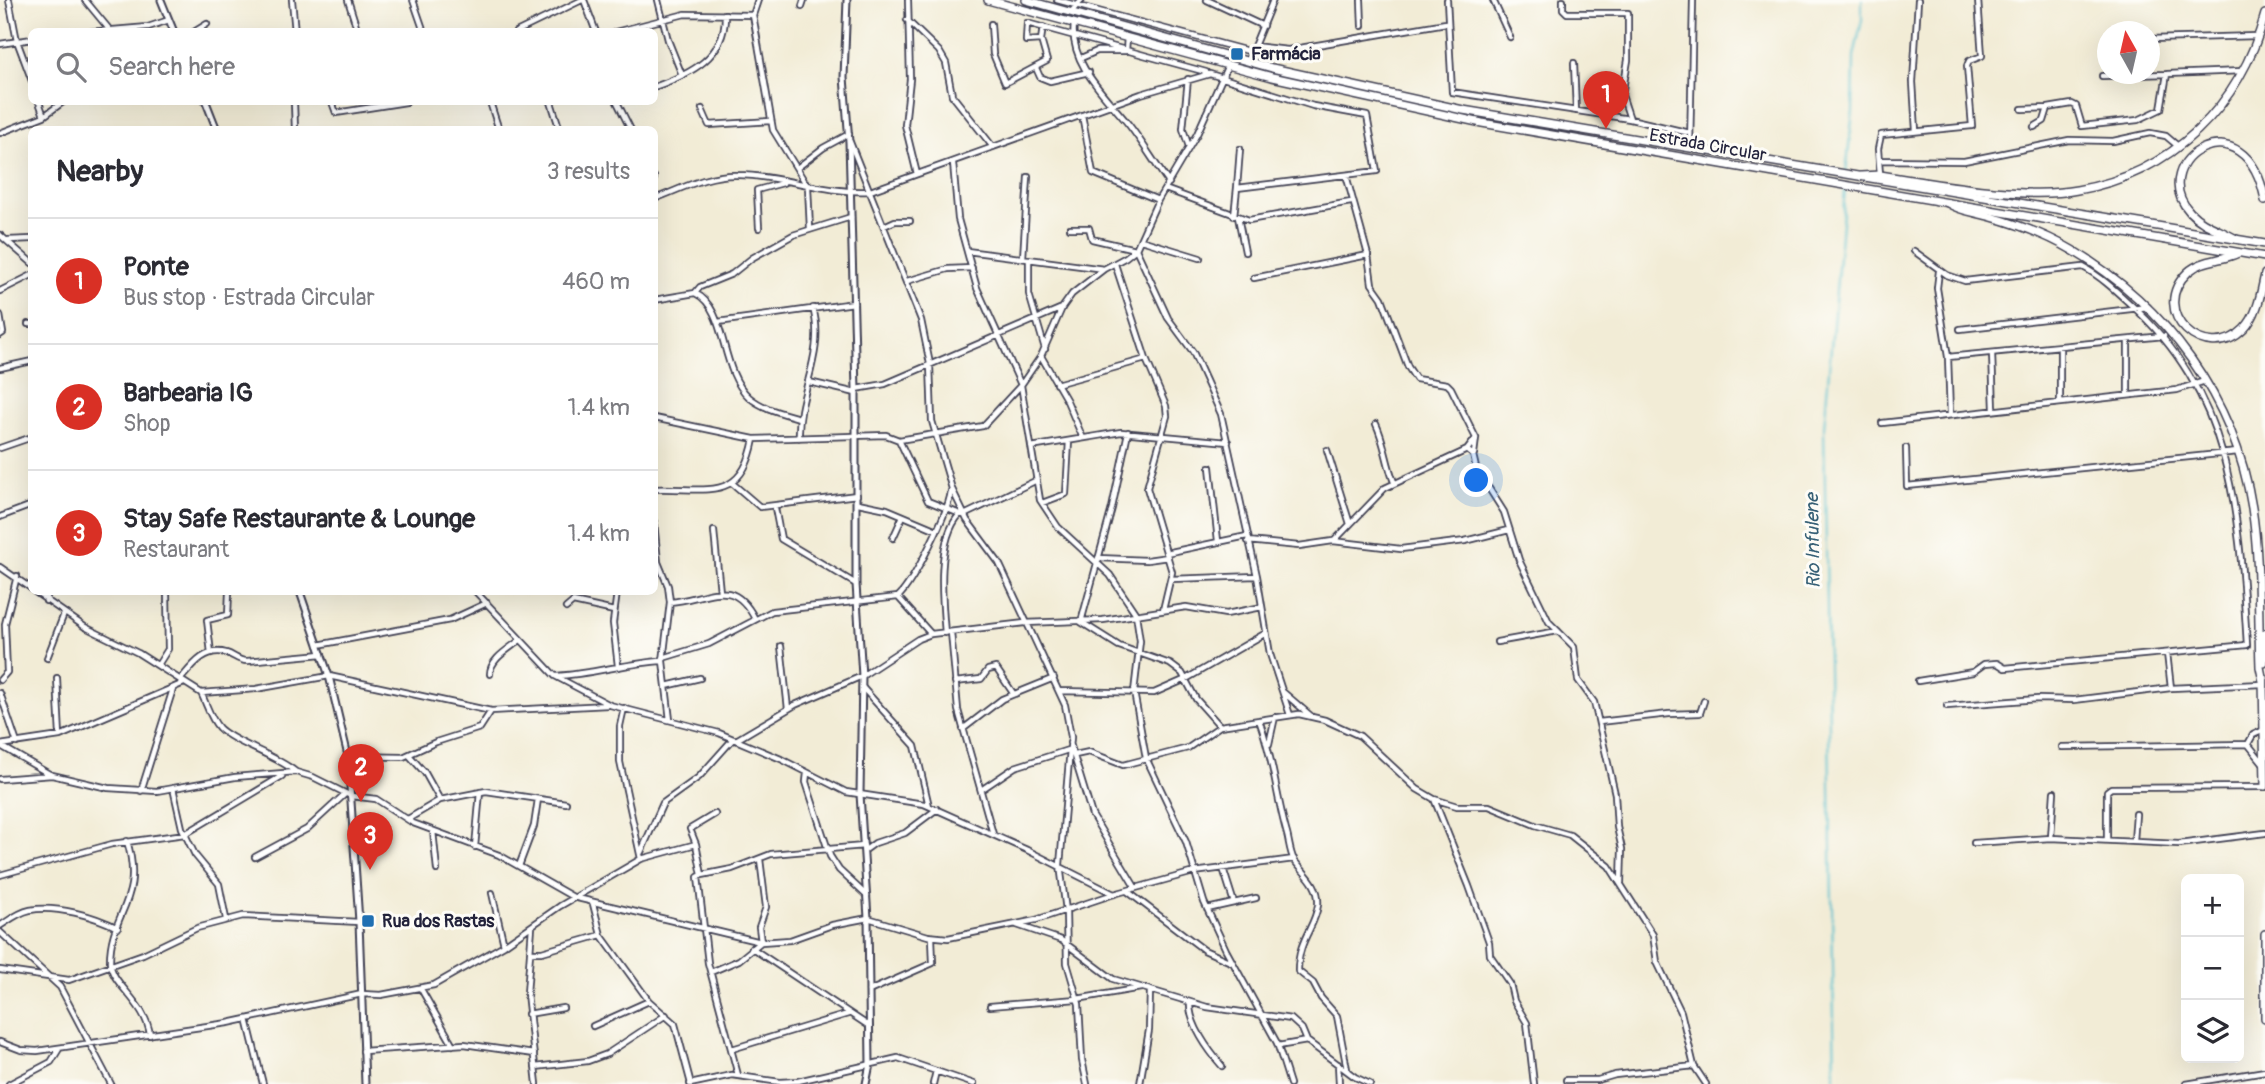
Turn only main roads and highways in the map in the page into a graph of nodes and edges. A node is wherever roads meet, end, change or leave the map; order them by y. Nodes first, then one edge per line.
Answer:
1 (988, 0) edge
2 (1026, 0) edge
3 (2265, 14) edge
4 (1861, 176) junction
5 (2265, 200) edge
6 (1948, 203) junction
7 (2239, 239) junction
8 (2265, 244) edge
9 (2240, 253) junction
10 (2265, 257) edge
11 (2265, 274) edge
12 (2265, 633) edge
13 (2263, 682) edge
14 (2264, 730) edge
15 (2264, 764) edge
16 (2265, 786) edge
17 (2265, 934) edge
18 (2265, 1018) edge

1 - 6 main road, Estrada Circular
2 - 4 main road, Estrada Circular
3 - 4 main road
4 - 7 main road
5 - 7 main road
6 - 9 main road, Estrada Circular
6 - 13 main road
7 - 8 main road
9 - 10 main road, Estrada Circular
9 - 11 main road
12 - 13 main road
13 - 14 main road
14 - 15 main road
15 - 16 main road
17 - 18 main road

